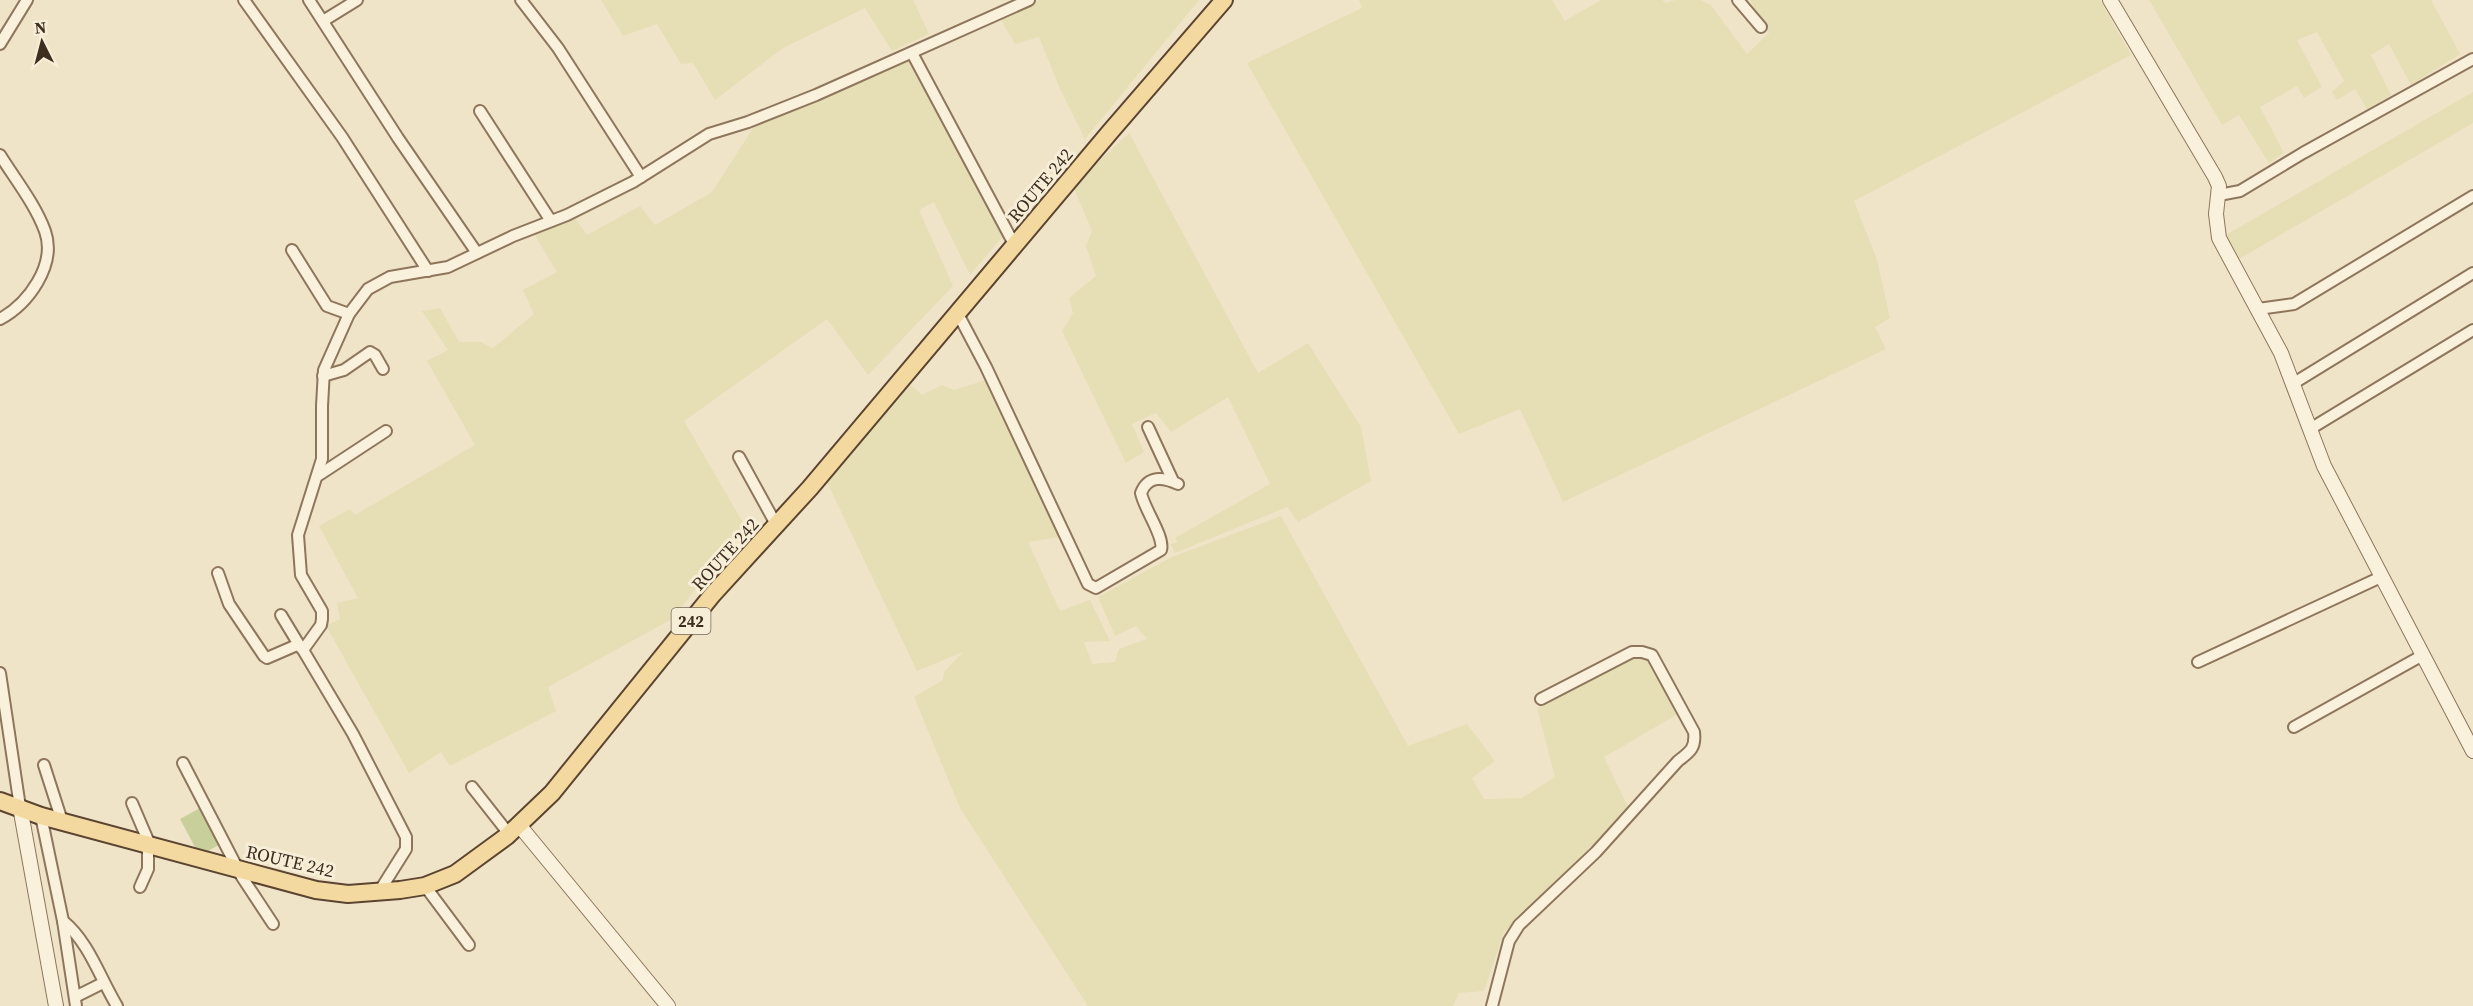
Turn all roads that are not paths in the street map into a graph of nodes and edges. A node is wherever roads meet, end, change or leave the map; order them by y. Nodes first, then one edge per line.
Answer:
1 (27, 0) edge
2 (244, 0) edge
3 (309, 0) edge
4 (357, 0) edge
5 (521, 0) edge
6 (1029, 0) edge
7 (1224, 0) edge
8 (1738, 0) edge
9 (2110, 0) edge
10 (323, 21) junction
11 (1761, 27) dead end
12 (0, 44) edge
13 (912, 53) junction
14 (2473, 59) edge
15 (480, 111) dead end
16 (0, 155) edge
17 (641, 177) junction
18 (2219, 195) junction
19 (2473, 196) edge
20 (551, 221) junction
21 (1015, 246) junction
22 (292, 250) dead end
23 (477, 253) junction
24 (428, 270) junction
25 (2473, 273) edge
26 (2258, 309) junction
27 (348, 314) junction
28 (958, 314) junction
29 (0, 320) edge
30 (2473, 330) edge
31 (383, 369) dead end
32 (323, 376) junction
33 (2294, 383) junction
34 (1148, 427) dead end
35 (2310, 429) junction
36 (386, 431) dead end
37 (740, 457) dead end
38 (319, 475) junction
39 (777, 526) junction
40 (218, 573) dead end
41 (2381, 577) junction
42 (281, 615) dead end
43 (300, 648) junction
44 (2423, 655) junction
45 (2198, 662) dead end
46 (0, 673) edge
47 (1541, 699) dead end
48 (2294, 727) dead end
49 (2473, 751) edge
50 (183, 763) dead end
51 (44, 765) dead end
52 (472, 788) dead end
53 (0, 801) edge
54 (132, 803) dead end
55 (20, 807) junction
56 (41, 816) junction
57 (62, 821) junction
58 (514, 829) junction
59 (149, 845) junction
60 (237, 869) junction
61 (425, 886) junction
62 (140, 887) dead end
63 (379, 892) junction
64 (63, 921) junction
65 (273, 924) dead end
66 (469, 945) dead end
67 (103, 983) junction
68 (75, 1001) edge
69 (56, 1006) edge
70 (117, 1006) edge
71 (668, 1006) edge
72 (1492, 1006) edge

1 - 12 street
2 - 24 street
3 - 10 street
4 - 10 street
5 - 17 street
6 - 13 street
7 - 21 main road, ROUTE 242 / 242
8 - 11 street
9 - 18 street
10 - 23 street
13 - 17 street
13 - 21 street
14 - 18 street
15 - 20 street
16 - 29 street
17 - 20 street
18 - 26 street
19 - 26 street
20 - 23 street
21 - 28 main road, ROUTE 242 / 242
22 - 27 street
23 - 24 street
24 - 27 street
25 - 33 street
26 - 33 street
27 - 32 street
28 - 34 street
28 - 39 main road, ROUTE 242 / 242
30 - 35 street
31 - 32 street
32 - 38 street
33 - 35 street
35 - 41 street
36 - 38 street
37 - 39 street
38 - 43 street
39 - 58 main road, ROUTE 242 / 242
40 - 43 street
41 - 44 street
41 - 45 street
42 - 43 street
43 - 63 street
44 - 48 street
44 - 49 street
46 - 55 street
47 - 72 street
50 - 60 street
51 - 57 street
52 - 58 street
53 - 55 main road, ROUTE 242 / 242
54 - 59 street
55 - 56 main road, ROUTE 242 / 242
55 - 69 street
56 - 57 main road, ROUTE 242 / 242
56 - 64 street
57 - 59 main road, ROUTE 242 / 242
58 - 61 main road, ROUTE 242 / 242
58 - 71 street
59 - 60 main road, ROUTE 242 / 242
59 - 62 street
60 - 63 main road, ROUTE 242 / 242
60 - 65 street
61 - 63 main road, ROUTE 242 / 242
61 - 66 street
64 - 67 street
64 - 68 street
67 - 68 street
67 - 70 street

